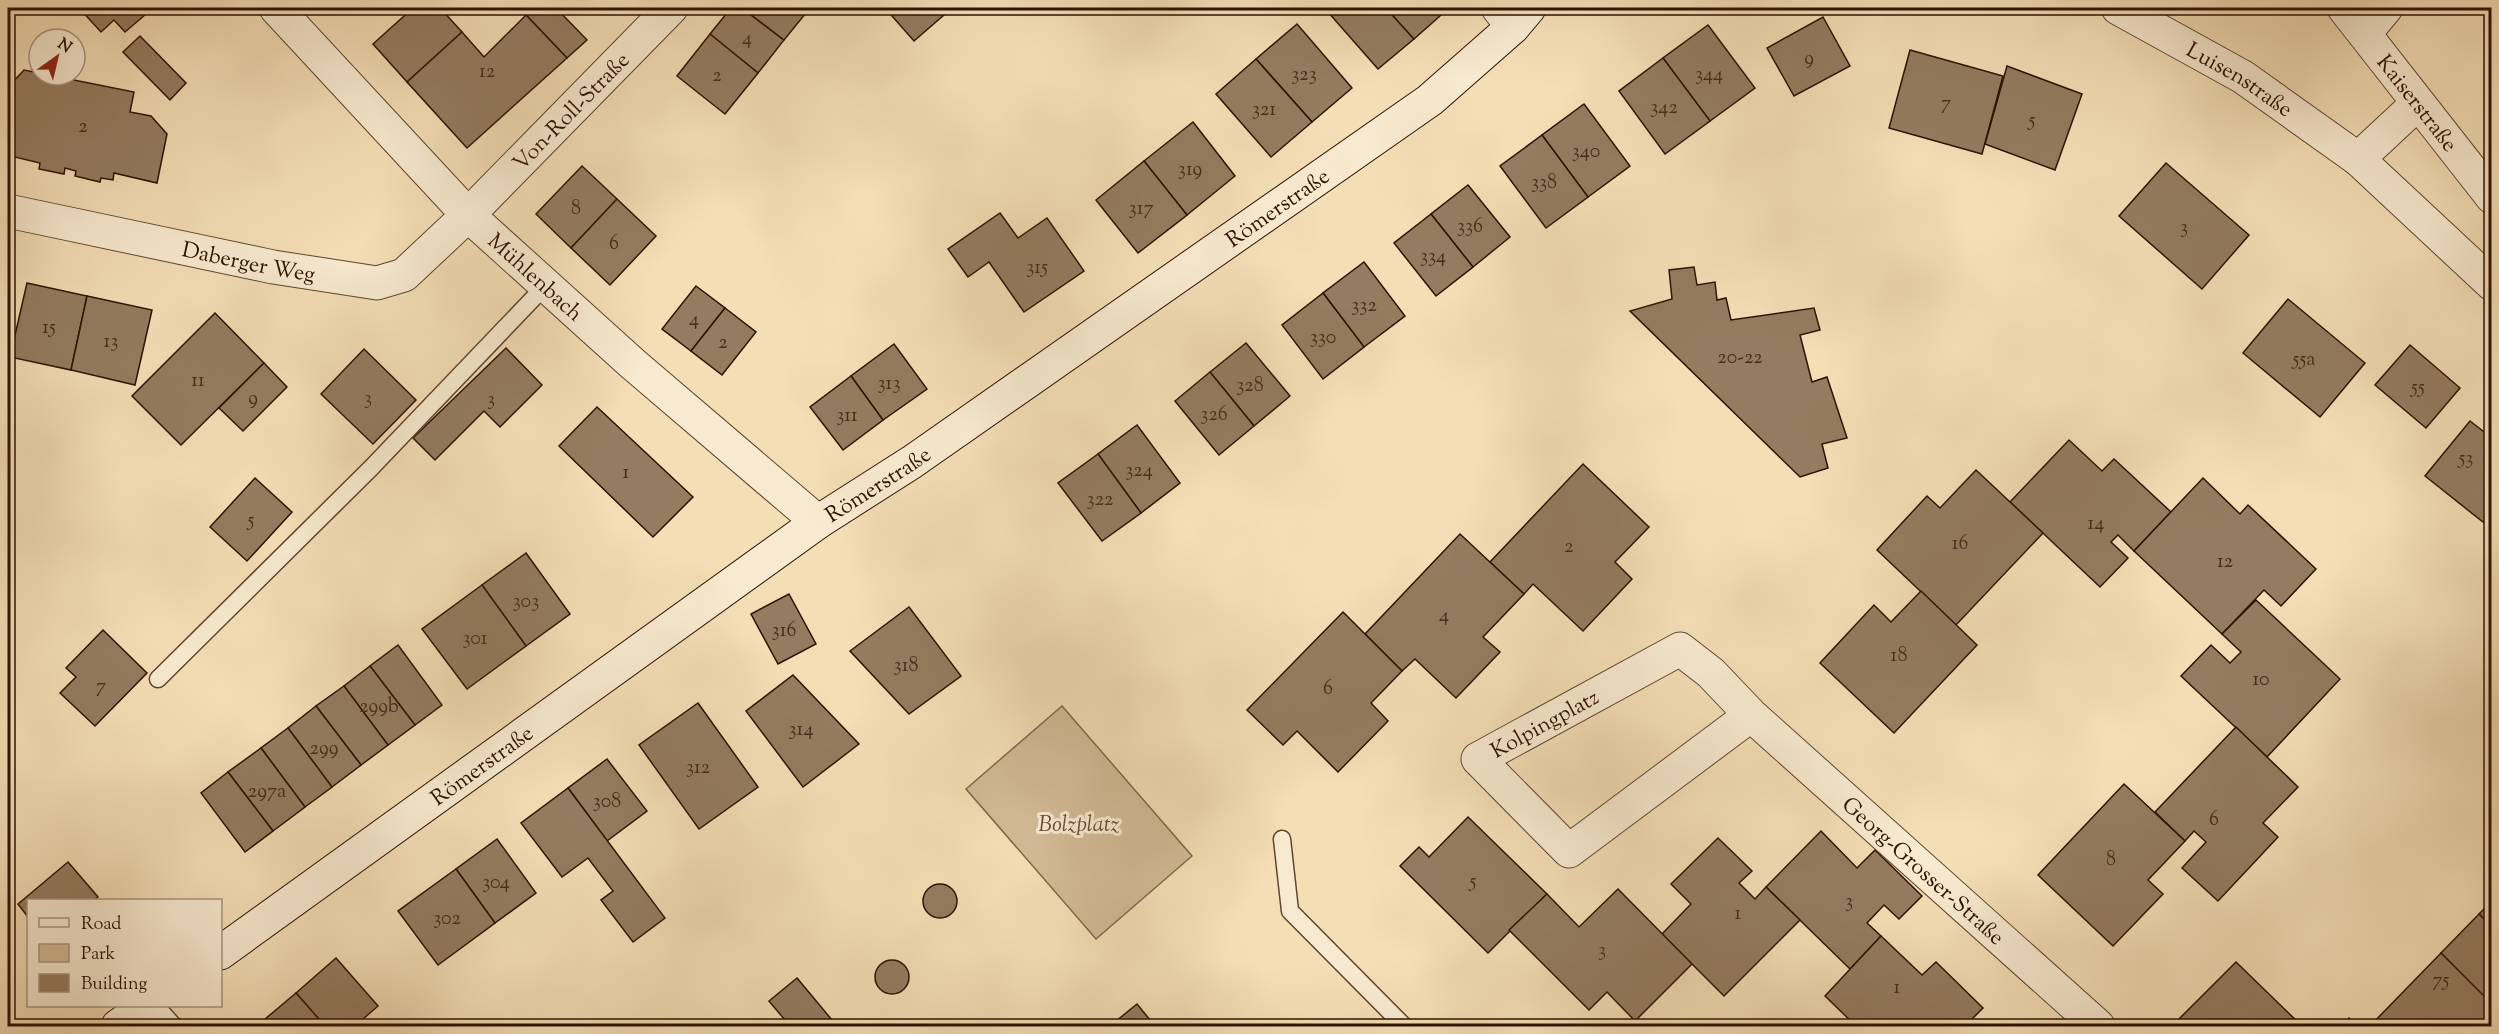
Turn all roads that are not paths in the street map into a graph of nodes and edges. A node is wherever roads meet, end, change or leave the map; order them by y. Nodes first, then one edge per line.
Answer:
1 (276, 8) edge
2 (671, 8) edge
3 (2118, 8) edge
4 (2344, 8) edge
5 (2386, 8) edge
6 (1514, 14) edge
7 (2364, 33) junction
8 (2418, 103) junction
9 (2358, 159) junction
10 (2492, 197) edge
11 (8, 212) edge
12 (468, 215) junction
13 (2492, 284) edge
14 (546, 285) junction
15 (818, 522) junction
16 (158, 679) dead end
17 (1751, 715) junction
18 (1282, 840) dead end
19 (222, 952) edge
20 (143, 1007) edge
21 (158, 1007) edge
22 (118, 1026) edge
23 (174, 1026) edge
24 (1404, 1026) edge
25 (2098, 1026) edge

1 - 12 street, Mühlenbach
2 - 12 street, Von-Roll-Straße
3 - 9 street, Luisenstraße
4 - 7 street, Kaiserstraße
5 - 7 street
6 - 15 street, Römerstraße
7 - 8 street, Kaiserstraße
8 - 9 street
8 - 10 street, Kaiserstraße
9 - 13 street, Luisenstraße
11 - 12 street, Daberger Weg
12 - 14 street, Mühlenbach
14 - 15 street, Mühlenbach
14 - 16 lane
15 - 19 street, Römerstraße
17 - 17 street, Kolpingplatz
17 - 25 street, Georg-Grosser-Straße
18 - 24 lane
20 - 22 street
21 - 23 lane

